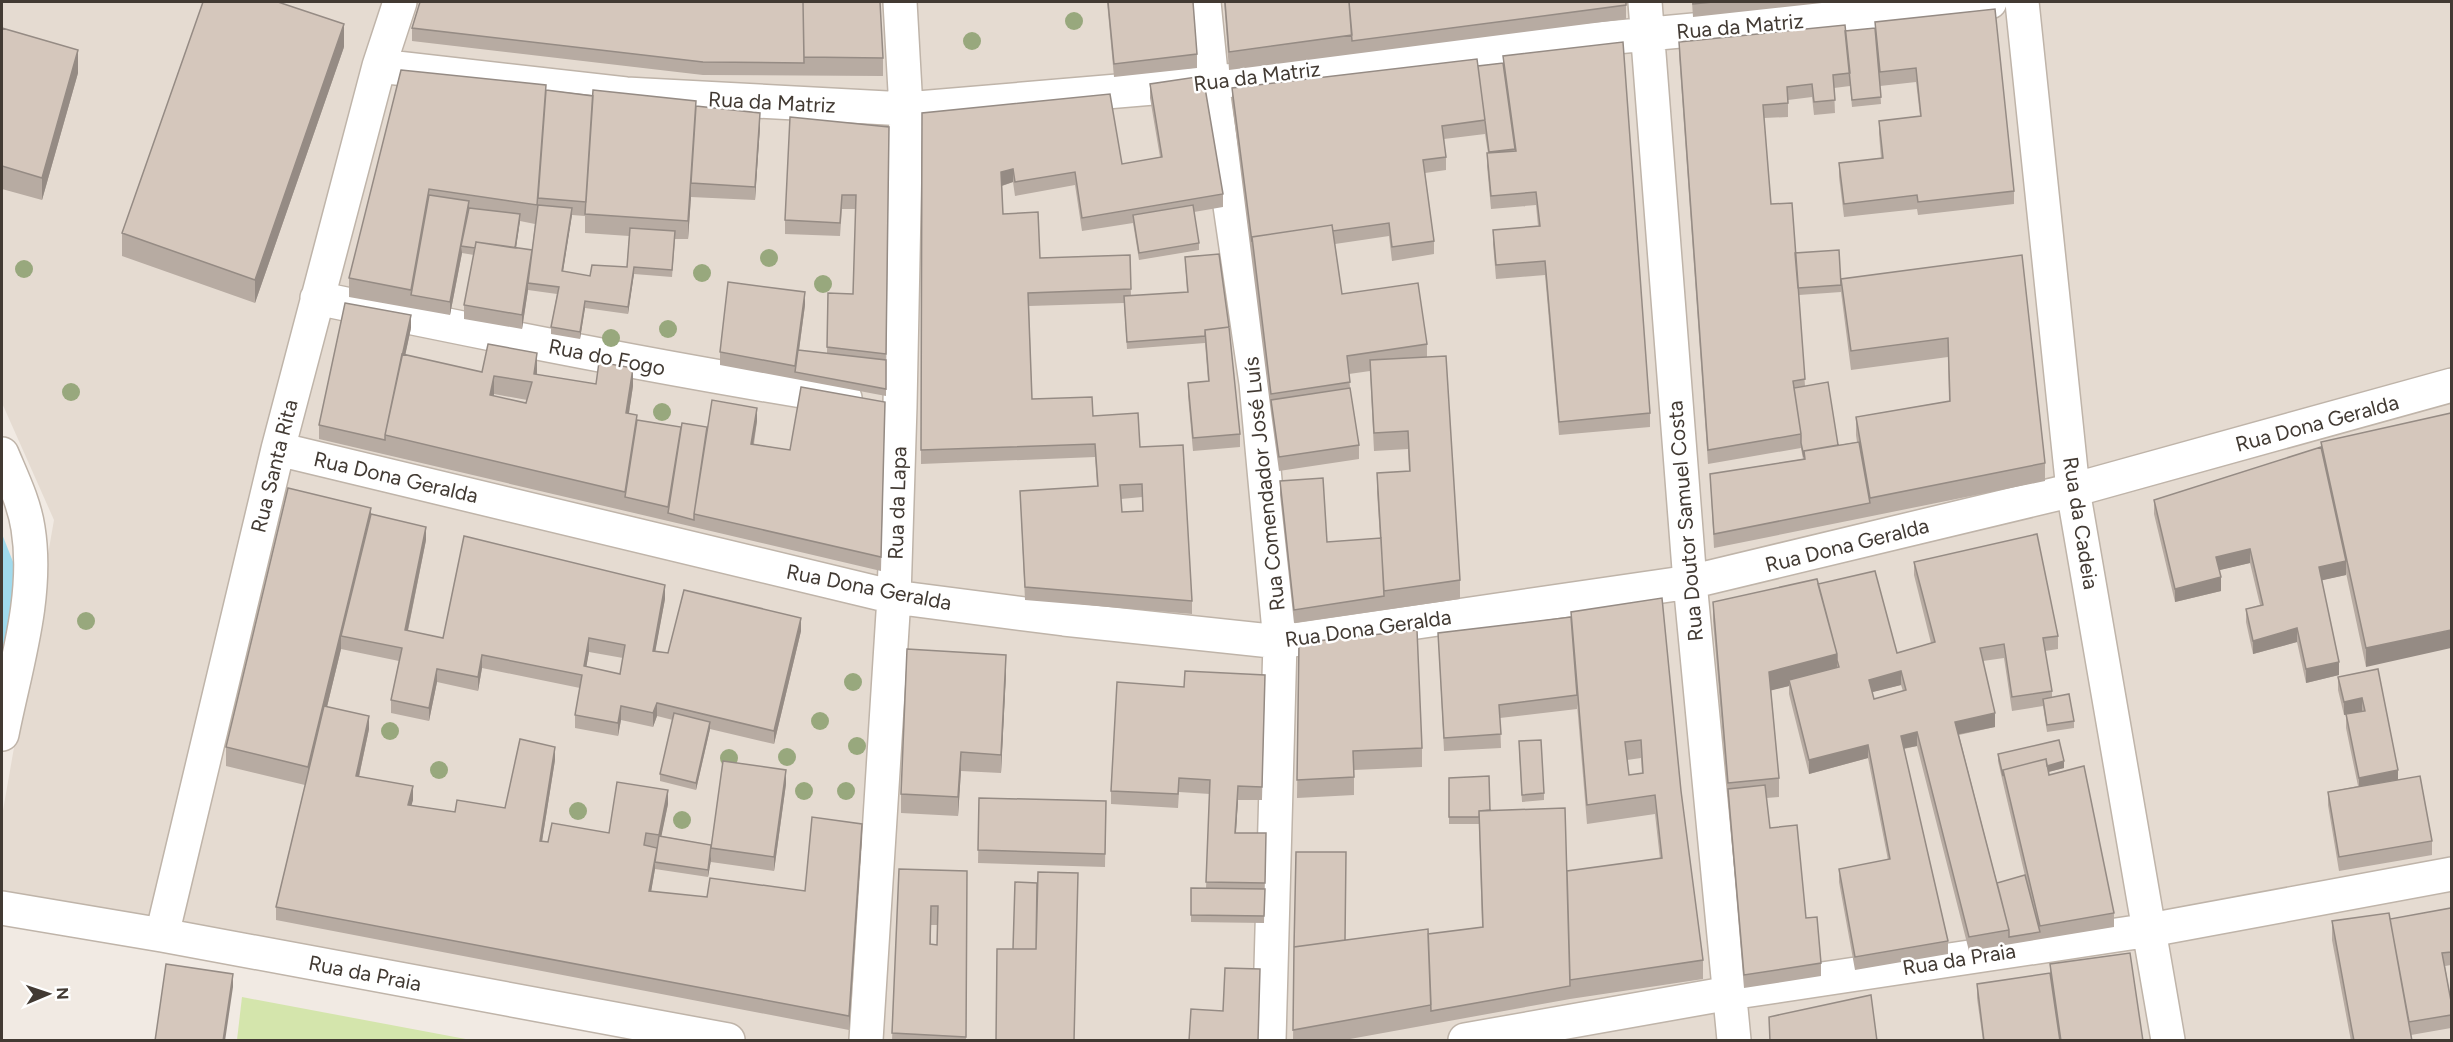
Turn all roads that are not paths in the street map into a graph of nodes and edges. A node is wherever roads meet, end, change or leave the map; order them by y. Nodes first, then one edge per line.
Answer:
1 (400, 2) edge
2 (900, 2) edge
3 (1204, 2) edge
4 (1645, 2) edge
5 (1990, 2) edge
6 (2022, 2) edge
7 (1646, 36) junction
8 (379, 66) junction
9 (1212, 83) junction
10 (906, 109) junction
11 (317, 298) junction
12 (2451, 385) edge
13 (900, 406) junction
14 (278, 449) junction
15 (2, 454) edge
16 (2073, 490) junction
17 (1690, 582) junction
18 (894, 597) junction
19 (1280, 642) junction
20 (2, 734) edge
21 (2451, 874) edge
22 (2, 908) edge
23 (2150, 930) junction
24 (162, 935) junction
25 (1730, 993) junction
26 (675, 1036) edge
27 (728, 1041) edge
28 (866, 1041) edge
29 (1269, 1041) edge
30 (1465, 1041) edge
31 (1734, 1041) edge
32 (2168, 1041) edge

1 - 8 street, Rua Santa Rita
2 - 10 street, Rua da Lapa
3 - 9 street, Rua Comendador José Luís
4 - 7 street, Rua Doutor Samuel Costa
5 - 7 street, Rua da Matriz
6 - 16 street, Rua da Cadeia
7 - 9 street, Rua da Matriz
7 - 17 street, Rua Doutor Samuel Costa
8 - 10 street, Rua da Matriz
8 - 11 street, Rua Santa Rita
9 - 10 street, Rua da Matriz
9 - 19 street, Rua Comendador José Luís
10 - 13 street, Rua da Lapa
11 - 13 street, Rua do Fogo
11 - 14 street, Rua Santa Rita
12 - 16 street, Rua Dona Geralda
13 - 18 street, Rua da Lapa
14 - 18 street, Rua Dona Geralda
14 - 24 street, Rua Santa Rita
15 - 20 street
16 - 17 street, Rua Dona Geralda
16 - 23 street, Rua da Cadeia
17 - 19 street, Rua Dona Geralda
17 - 25 street, Rua Doutor Samuel Costa
18 - 19 street, Rua Dona Geralda
18 - 28 street, Rua da Lapa
19 - 29 street, Rua Comendador José Luís
21 - 23 street, Rua da Praia
22 - 24 street, Rua da Praia
23 - 25 street, Rua da Praia
23 - 32 street, Rua da Cadeia
24 - 26 street, Rua da Praia
25 - 30 street, Rua da Praia
25 - 31 street, Rua Doutor Samuel Costa
26 - 27 street, Rua da Praia

